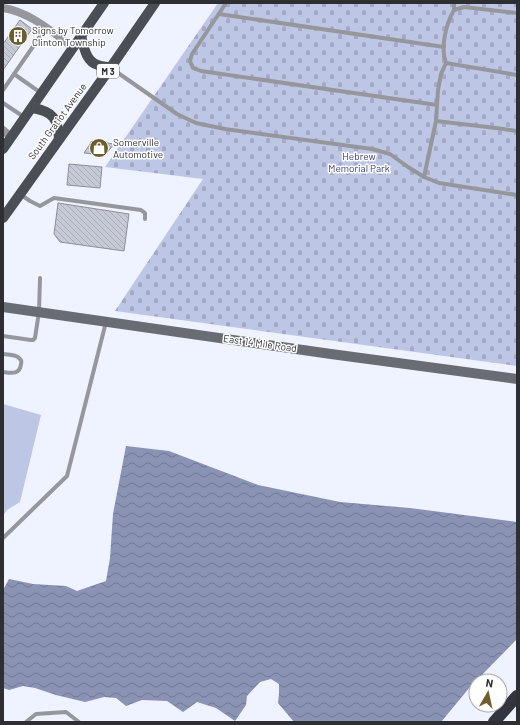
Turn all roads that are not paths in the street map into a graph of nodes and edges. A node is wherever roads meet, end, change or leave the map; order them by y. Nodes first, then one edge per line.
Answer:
1 (104, 3) edge
2 (155, 3) edge
3 (226, 3) edge
4 (454, 3) edge
5 (3, 8) edge
6 (454, 10) junction
7 (517, 13) edge
8 (219, 14) junction
9 (41, 35) dead end
10 (81, 36) junction
11 (74, 47) junction
12 (444, 47) junction
13 (446, 62) junction
14 (110, 67) junction
15 (14, 74) junction
16 (517, 75) edge
17 (3, 90) edge
18 (41, 94) junction
19 (3, 103) edge
20 (437, 105) junction
21 (32, 108) junction
22 (24, 118) junction
23 (436, 121) junction
24 (517, 131) edge
25 (7, 134) edge
26 (59, 139) junction
27 (3, 149) edge
28 (424, 177) junction
29 (20, 194) junction
30 (517, 194) edge
31 (3, 217) edge
32 (145, 219) dead end
33 (40, 278) dead end
34 (3, 307) edge
35 (39, 312) junction
36 (106, 321) junction
37 (3, 336) edge
38 (3, 354) edge
39 (3, 372) edge
40 (517, 379) edge
41 (3, 538) edge
42 (517, 696) edge
43 (26, 722) edge
44 (79, 722) edge
45 (494, 722) edge

1 - 10 main road
2 - 14 main road, South Gratiot Avenue / M 3
3 - 8 lane
4 - 6 lane
5 - 11 street
6 - 7 lane
6 - 12 lane
8 - 12 lane
8 - 20 lane
9 - 15 lane
10 - 11 main road
10 - 14 main road
11 - 18 main road
12 - 13 lane
13 - 16 lane
13 - 20 lane
14 - 26 main road, South Gratiot Avenue / M 3
14 - 28 lane
15 - 17 lane
15 - 18 lane
18 - 21 main road
19 - 22 lane
20 - 23 lane
21 - 22 main road
21 - 26 main road
22 - 25 main road
23 - 24 lane
23 - 28 lane
25 - 27 main road
26 - 29 main road, South Gratiot Avenue / M 3
28 - 30 lane
29 - 31 main road, M 3
29 - 32 lane
33 - 35 lane
34 - 35 main road, East 14 Mile Road
35 - 36 main road, East 14 Mile Road
35 - 37 lane
36 - 40 main road, East 14 Mile Road
36 - 41 lane
38 - 39 lane
42 - 45 highway
43 - 44 lane

